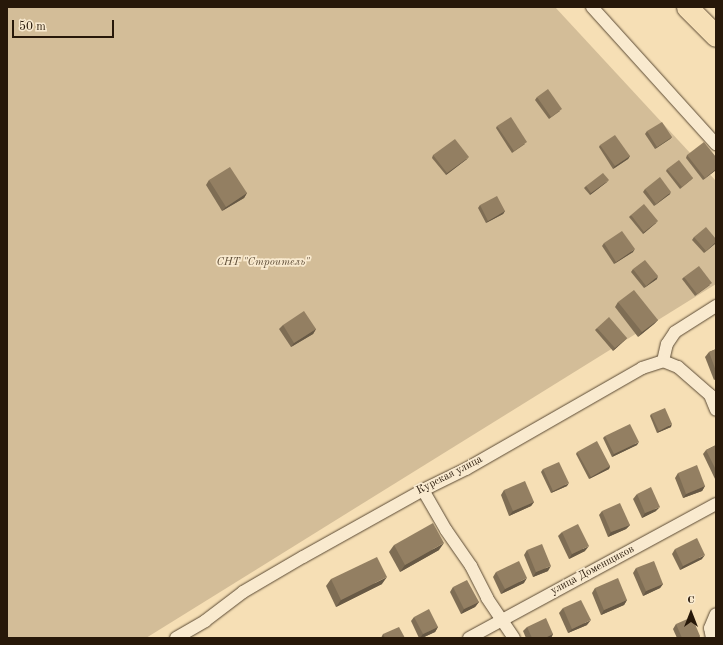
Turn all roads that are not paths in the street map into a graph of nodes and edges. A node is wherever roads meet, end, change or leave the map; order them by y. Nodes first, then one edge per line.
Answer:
1 (592, 7) edge
2 (687, 7) edge
3 (716, 36) edge
4 (716, 144) edge
5 (716, 306) edge
6 (663, 361) junction
7 (716, 410) edge
8 (423, 490) junction
9 (716, 504) edge
10 (716, 614) edge
11 (503, 620) junction
12 (176, 638) edge
13 (470, 638) edge
14 (514, 638) edge
15 (712, 638) edge

1 - 4 street
2 - 3 highway
5 - 6 street
6 - 7 street
6 - 8 street, Курская улица
8 - 11 street
8 - 12 street, Курская улица
9 - 11 street, улица Доменщиков
10 - 15 street
11 - 13 street, улица Доменщиков
11 - 14 street

